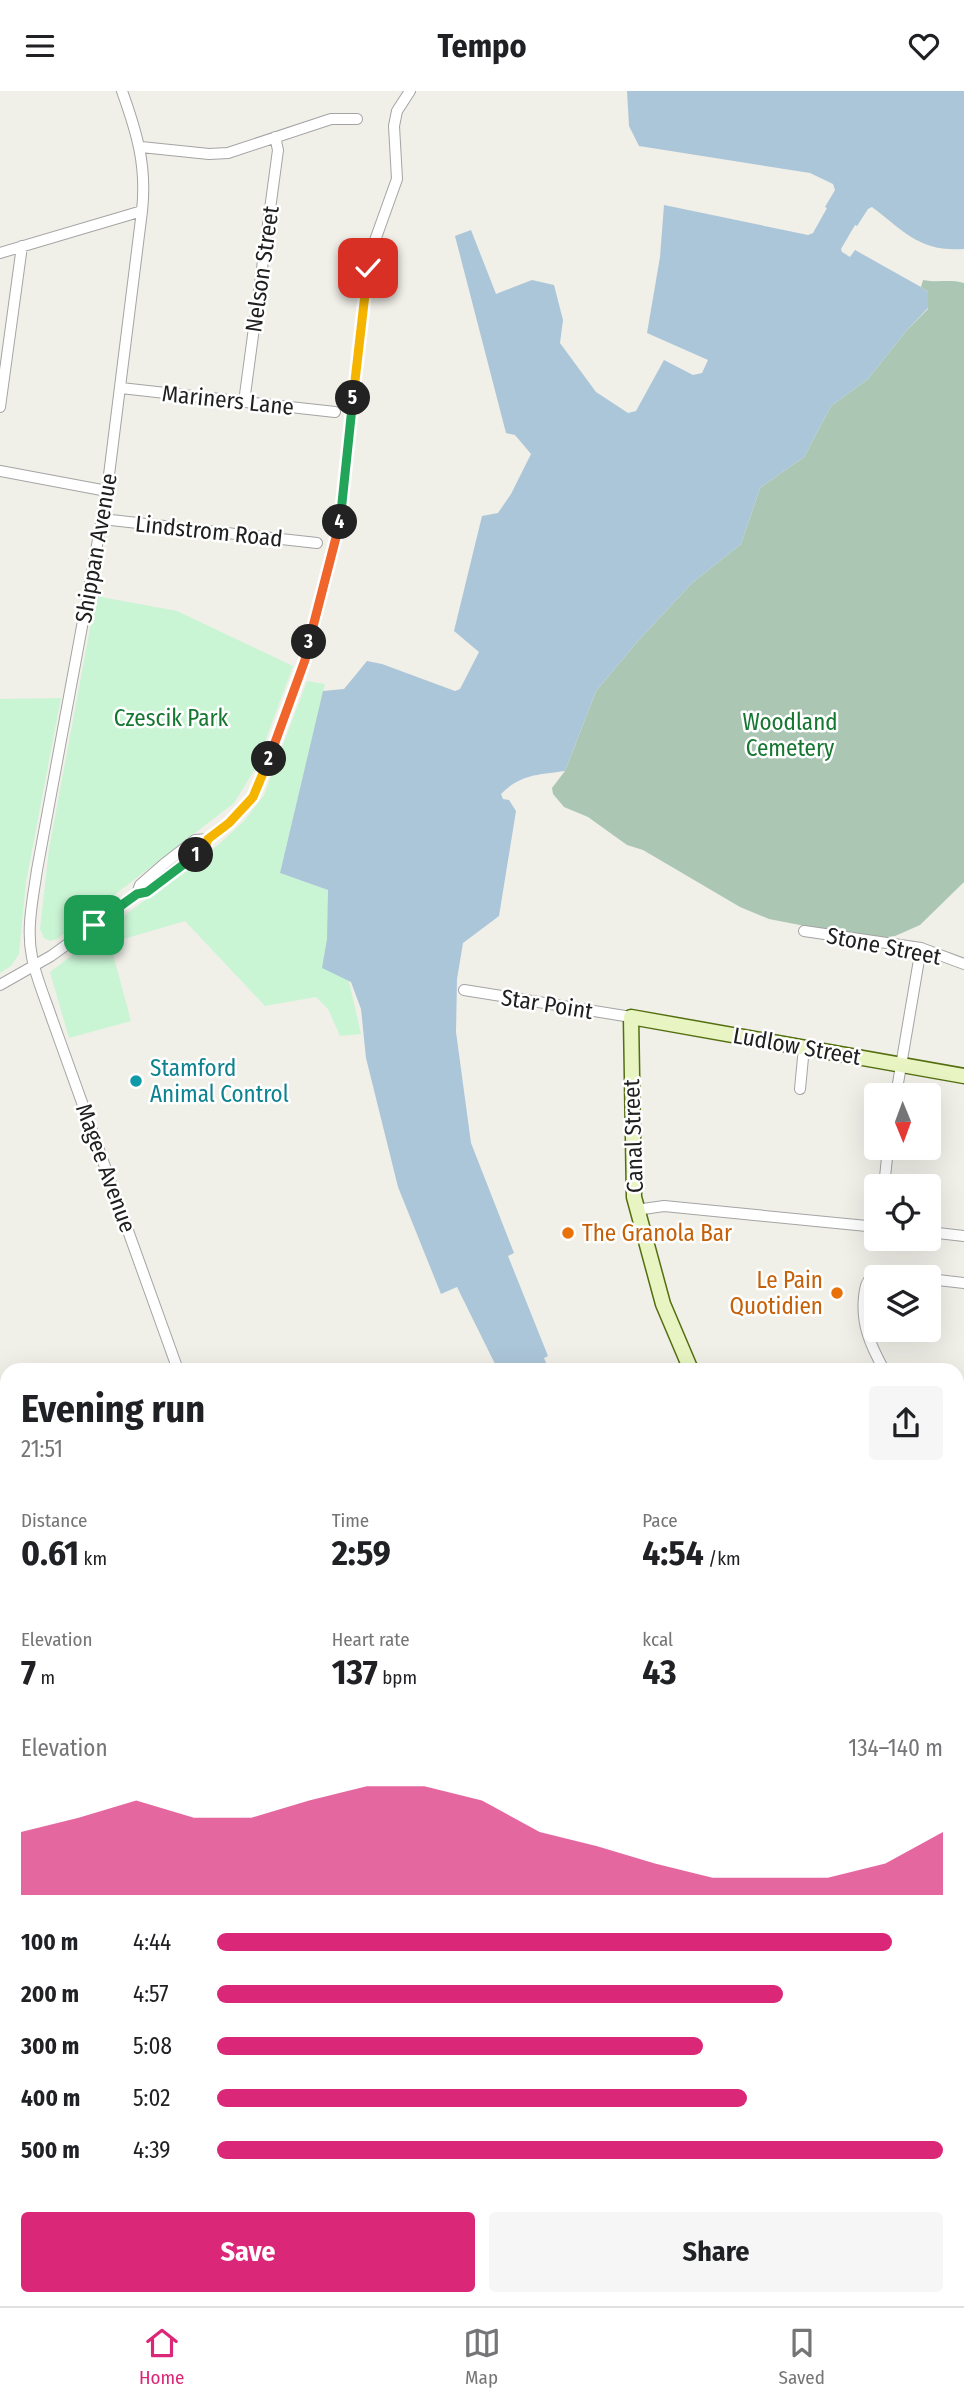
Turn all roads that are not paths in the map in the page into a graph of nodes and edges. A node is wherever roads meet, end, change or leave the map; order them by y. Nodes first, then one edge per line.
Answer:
1 (122, 91) edge
2 (410, 91) edge
3 (357, 119) dead end
4 (275, 137) junction
5 (141, 147) junction
6 (142, 211) junction
7 (22, 246) junction
8 (0, 253) edge
9 (121, 388) junction
10 (244, 402) junction
11 (0, 407) edge
12 (335, 412) dead end
13 (0, 471) edge
14 (107, 491) junction
15 (102, 519) junction
16 (317, 543) dead end
17 (804, 931) dead end
18 (921, 948) junction
19 (964, 964) edge
20 (34, 966) junction
21 (0, 985) edge
22 (464, 991) dead end
23 (631, 1017) junction
24 (804, 1047) junction
25 (901, 1065) junction
26 (964, 1076) edge
27 (898, 1083) edge
28 (800, 1089) dead end
29 (636, 1210) junction
30 (864, 1226) edge
31 (941, 1233) edge
32 (964, 1235) edge
33 (941, 1280) edge
34 (964, 1283) edge
35 (864, 1289) edge
36 (864, 1326) edge
37 (870, 1342) edge
38 (176, 1363) edge
39 (688, 1363) edge
40 (881, 1363) edge

1 - 5 street, Shippan Avenue
2 - 20 street
3 - 4 street
4 - 5 street
4 - 10 street, Nelson Street
5 - 6 street, Shippan Avenue
6 - 7 street
6 - 9 street, Shippan Avenue
7 - 8 street
7 - 11 street
9 - 10 street, Mariners Lane
9 - 14 street, Shippan Avenue
10 - 12 street, Mariners Lane
13 - 14 street
14 - 15 street, Shippan Avenue
15 - 16 street, Lindstrom Road
15 - 20 street, Shippan Avenue
17 - 18 street, Stone Street
18 - 19 street, Stone Street
18 - 25 street
20 - 21 street
20 - 38 street, Magee Avenue
22 - 23 street, Star Point
23 - 24 street, Ludlow Street
23 - 29 street, Canal Street
24 - 25 street, Ludlow Street
24 - 28 street
25 - 26 street, Ludlow Street
25 - 27 street
29 - 30 street
29 - 39 street, Canal Street
31 - 32 street
33 - 34 street
35 - 36 street
37 - 40 street

